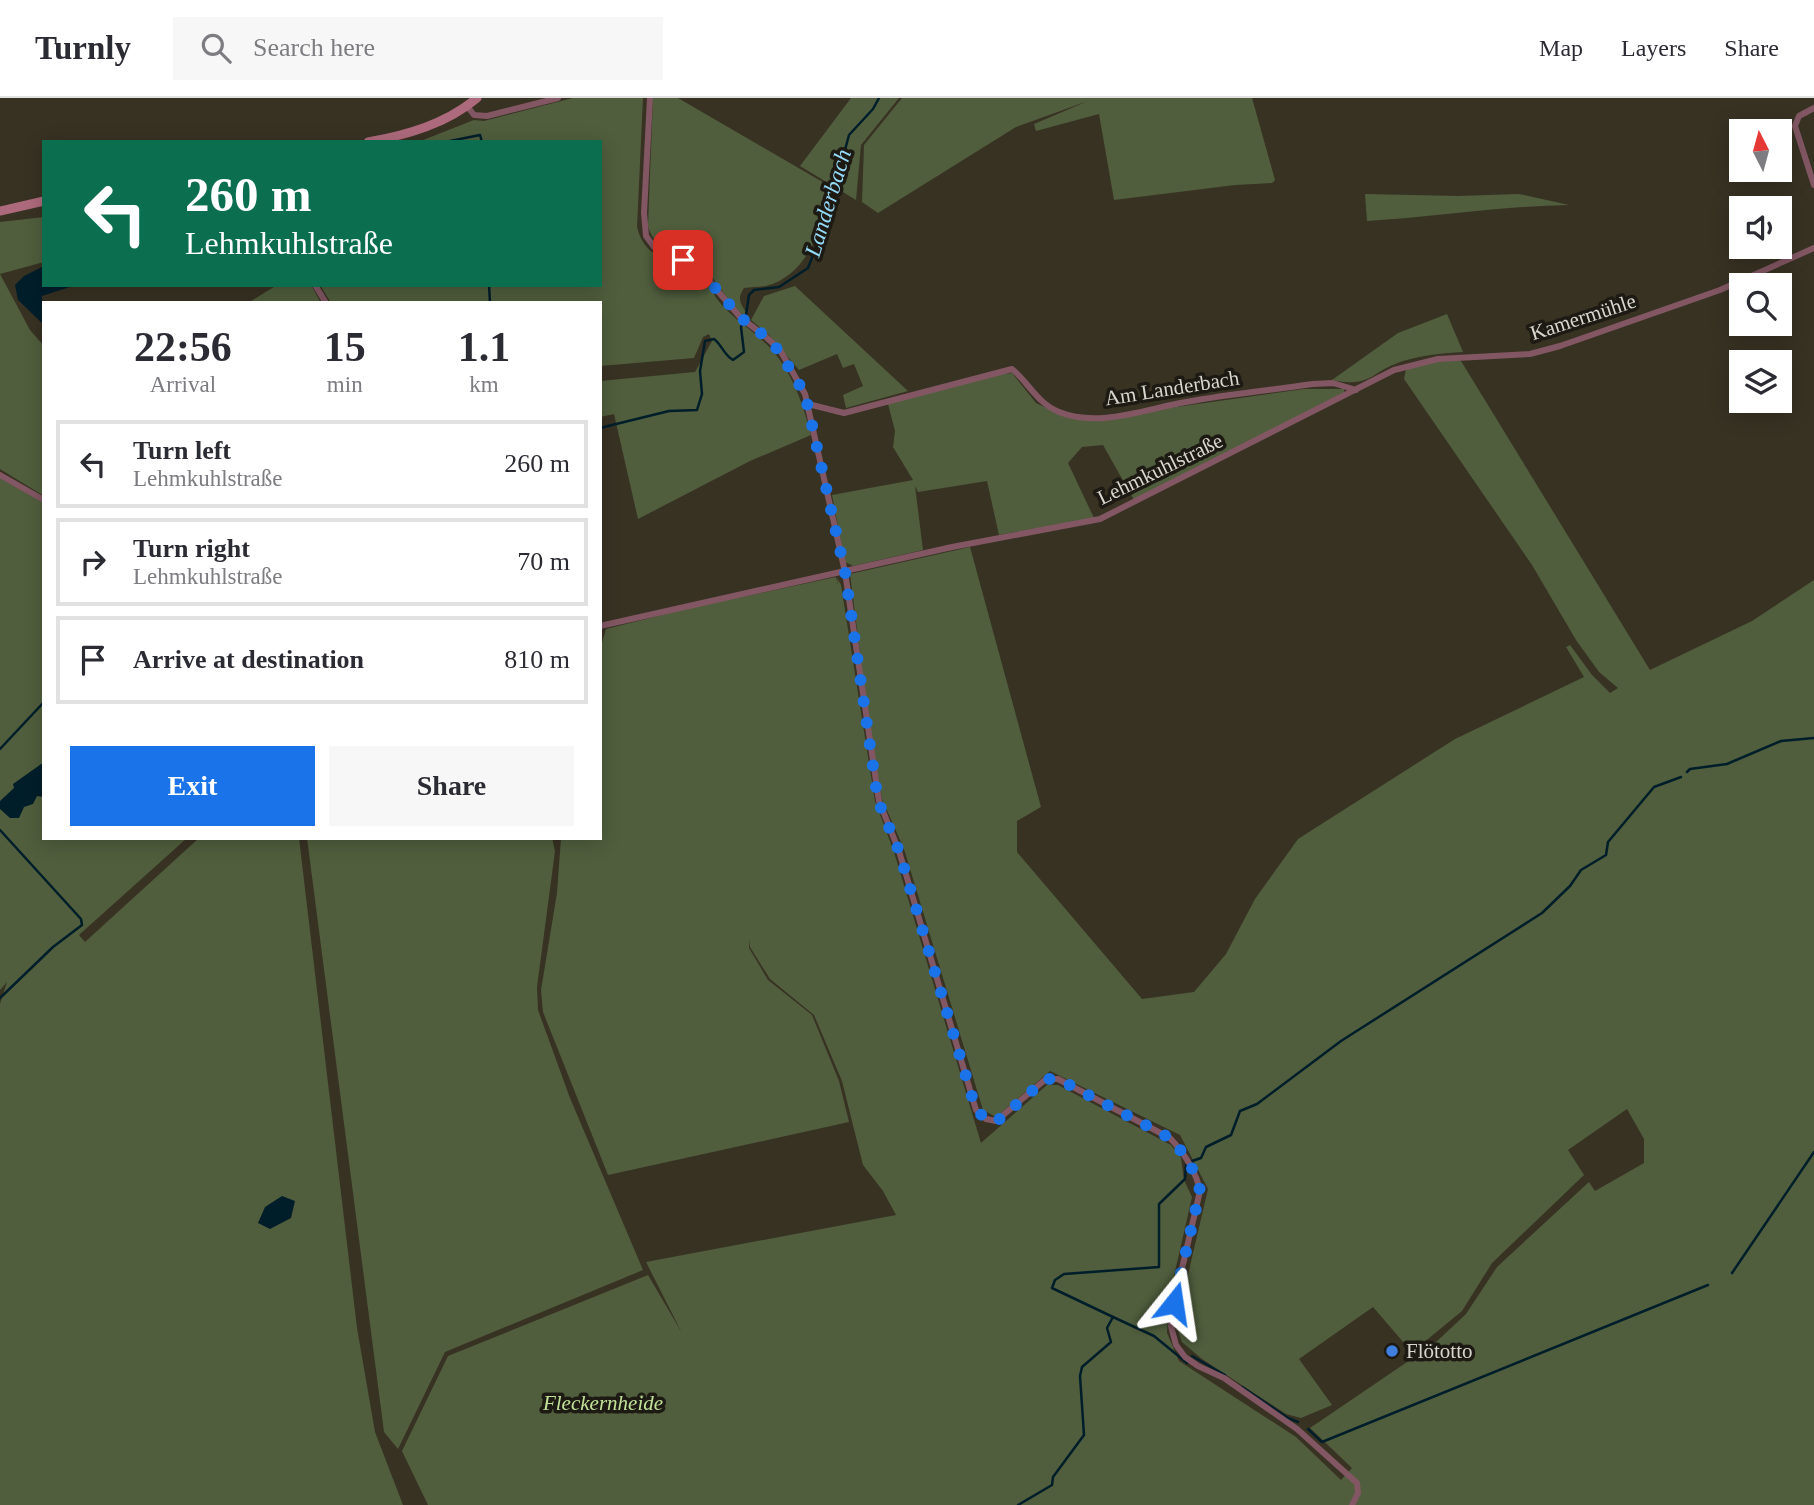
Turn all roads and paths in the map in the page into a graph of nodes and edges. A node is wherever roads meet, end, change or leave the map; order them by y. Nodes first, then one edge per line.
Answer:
1 (477, 98) edge
2 (558, 98) edge
3 (650, 98) edge
4 (467, 106) junction
5 (1814, 108) edge
6 (376, 140) edge
7 (1814, 186) edge
8 (42, 201) edge
9 (0, 211) edge
10 (1814, 248) edge
11 (1356, 390) junction
12 (808, 404) junction
13 (0, 475) edge
14 (42, 499) edge
15 (845, 572) junction
16 (602, 626) edge
17 (1352, 1505) edge

1 - 4 main road
2 - 4 street
3 - 12 street
4 - 6 main road
5 - 7 street
8 - 9 main road
10 - 11 street, Kamermühle
11 - 12 street, Am Landerbach
11 - 15 street, Lehmkuhlstraße
12 - 15 street
13 - 14 street
15 - 16 street, Lehmkuhlstraße
15 - 17 street

